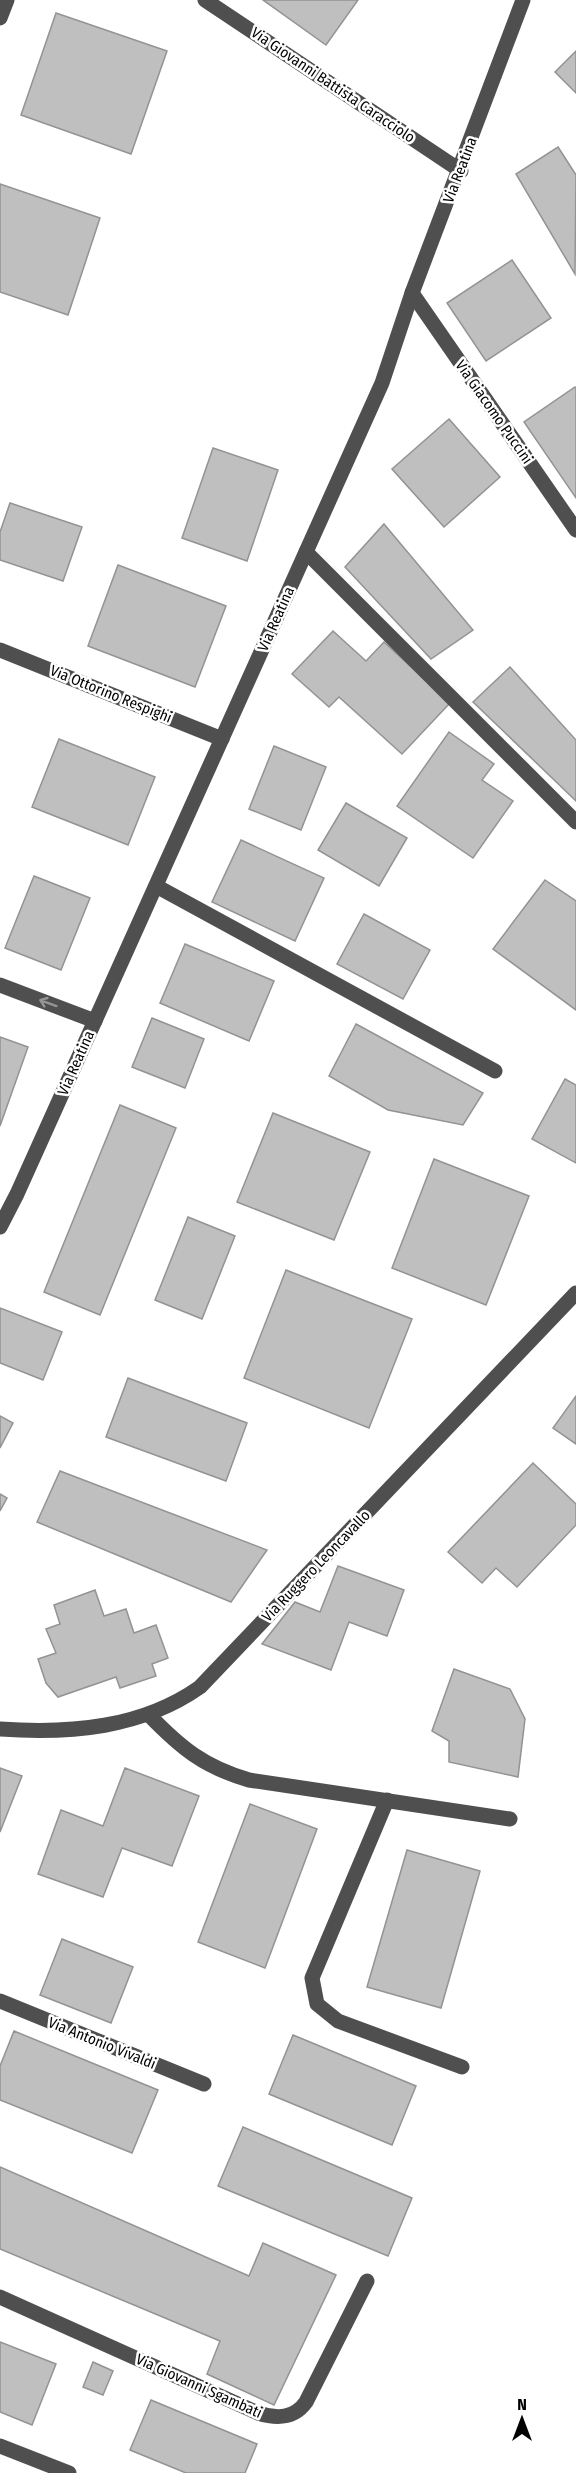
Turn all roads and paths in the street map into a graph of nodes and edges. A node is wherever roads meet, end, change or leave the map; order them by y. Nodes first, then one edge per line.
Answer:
1 (7, 0) edge
2 (205, 0) edge
3 (523, 0) edge
4 (0, 18) edge
5 (461, 171) junction
6 (412, 294) junction
7 (576, 530) edge
8 (306, 552) junction
9 (0, 650) edge
10 (222, 739) junction
11 (576, 822) edge
12 (156, 886) junction
13 (0, 985) edge
14 (95, 1021) junction
15 (495, 1071) dead end
16 (0, 1227) edge
17 (576, 1293) edge
18 (149, 1714) junction
19 (0, 1730) edge
20 (387, 1800) junction
21 (510, 1819) dead end
22 (0, 2001) edge
23 (462, 2067) dead end
24 (204, 2084) dead end
25 (367, 2281) dead end
26 (0, 2297) edge
27 (0, 2446) edge
28 (69, 2473) edge

1 - 4 street
2 - 5 street, Via Giovanni Battista Caracciolo
3 - 5 street, Via Reatina
5 - 6 street, Via Reatina
6 - 7 street, Via Giacomo Puccini
6 - 8 street, Via Reatina
8 - 10 street, Via Reatina
8 - 11 street
9 - 10 street, Via Ottorino Respighi
10 - 12 street, Via Reatina
12 - 14 street, Via Reatina
12 - 15 street
14 -> 13 street
14 - 16 street, Via Reatina
17 - 18 street, Via Ruggero Leoncavallo
18 - 19 street, Via Ruggero Leoncavallo
18 - 20 street
20 - 21 street
20 - 23 street
22 - 24 street, Via Antonio Vivaldi
25 - 26 street, Via Giovanni Sgambati
27 - 28 street

